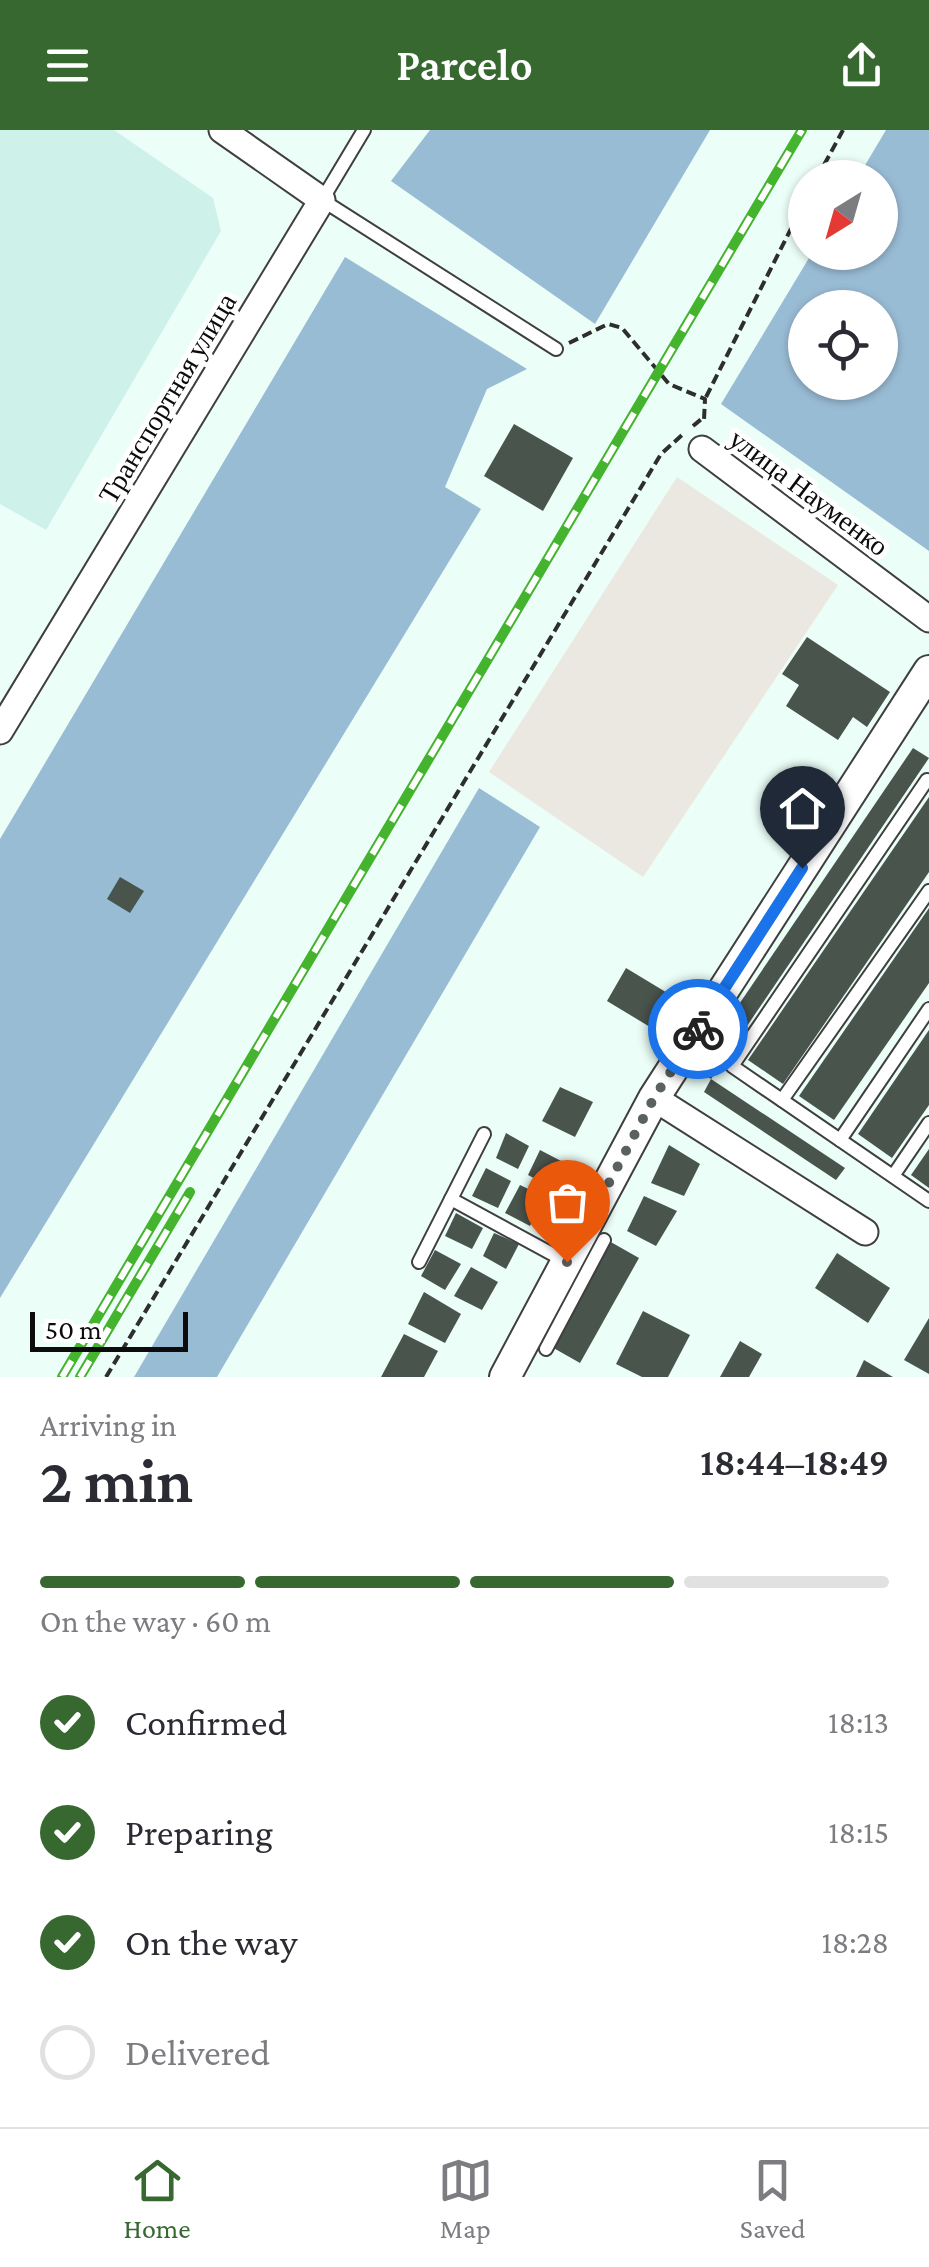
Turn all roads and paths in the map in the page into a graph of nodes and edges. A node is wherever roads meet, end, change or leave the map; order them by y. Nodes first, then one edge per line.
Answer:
1 (222, 130) edge
2 (364, 130) edge
3 (843, 130) edge
4 (827, 160) edge
5 (322, 200) junction
6 (788, 235) edge
7 (556, 349) joint
8 (705, 399) junction
9 (704, 418) junction
10 (702, 450) joint
11 (929, 619) edge
12 (929, 672) edge
13 (0, 731) edge
14 (929, 782) edge
15 (929, 891) edge
16 (929, 1009) edge
17 (654, 1098) junction
18 (782, 1100) junction
19 (929, 1123) edge
20 (484, 1134) dead end
21 (840, 1140) junction
22 (893, 1176) junction
23 (452, 1199) junction
24 (929, 1201) edge
25 (865, 1232) dead end
26 (419, 1262) dead end
27 (566, 1290) junction
28 (106, 1377) edge
29 (505, 1377) edge

1 - 5 street
2 - 5 lane
3 - 4 path
5 - 7 lane
5 - 13 street, Транспортная улица
6 - 8 path
7 - 8 path
8 - 9 path
9 - 10 path
9 - 28 path
10 - 11 street, улица Науменко
12 - 17 street
14 - 18 lane
15 - 18 lane
16 - 21 lane
17 - 25 street
17 - 27 street
18 - 21 lane
19 - 22 lane
20 - 23 lane
21 - 22 lane
22 - 24 lane
23 - 26 lane
23 - 27 lane
27 - 29 street

